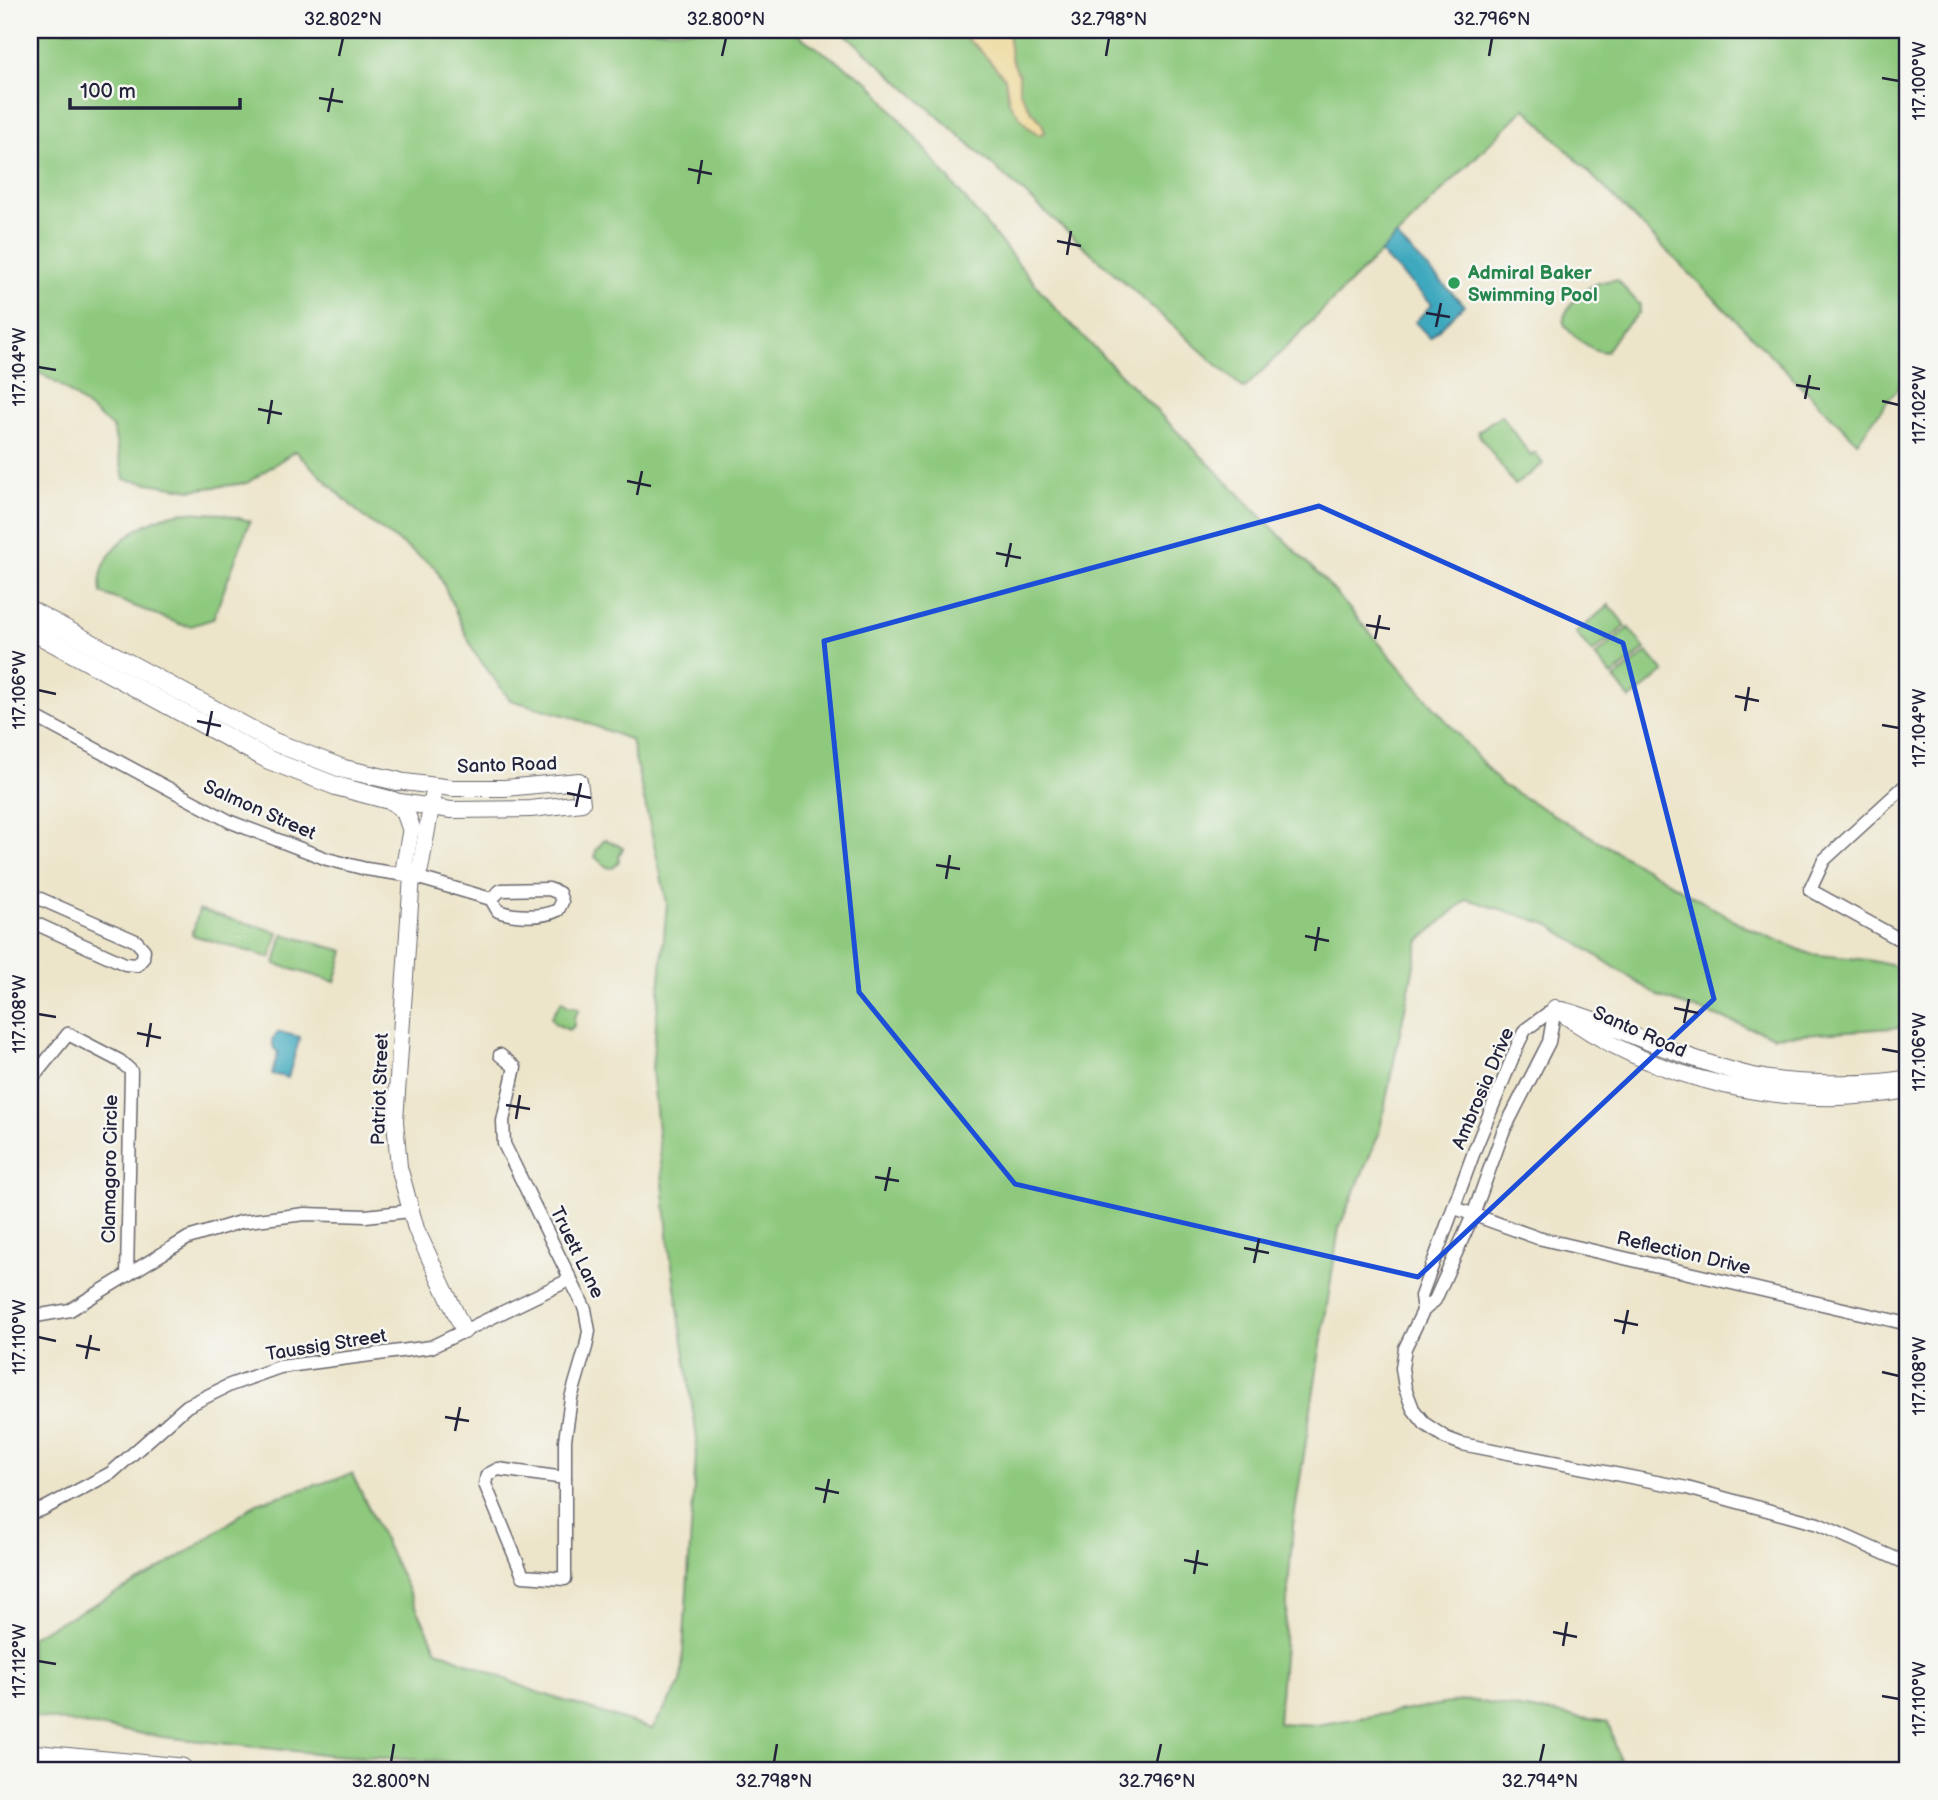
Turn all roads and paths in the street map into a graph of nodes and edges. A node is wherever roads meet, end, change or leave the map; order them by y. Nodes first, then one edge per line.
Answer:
1 (30, 610) edge
2 (30, 630) edge
3 (30, 714) edge
4 (397, 781) joint
5 (1908, 783) edge
6 (434, 785) junction
7 (393, 801) junction
8 (431, 807) junction
9 (411, 828) joint
10 (412, 876) junction
11 (30, 899) edge
12 (491, 899) junction
13 (30, 921) edge
14 (1908, 944) edge
15 (1555, 1008) junction
16 (500, 1055) dead end
17 (1908, 1078) edge
18 (30, 1081) edge
19 (1908, 1090) edge
20 (1455, 1208) junction
21 (410, 1211) junction
22 (1473, 1215) junction
23 (127, 1276) junction
24 (571, 1279) junction
25 (1423, 1311) junction
26 (30, 1317) edge
27 (1908, 1324) edge
28 (464, 1331) junction
29 (565, 1478) junction
30 (30, 1513) edge
31 (1908, 1564) edge
32 (30, 1756) edge
33 (181, 1770) edge

1 - 4 main road, Santo Road
2 - 7 main road, Santo Road
3 - 10 street, Salmon Street
4 - 6 street, Santo Road
5 - 14 street
6 - 8 street, Patriot Street
6 - 8 street, Santo Road
7 - 8 street, Santo Road
7 - 9 main road
8 - 10 street, Patriot Street
9 - 10 street, Patriot Street
10 - 12 street, Salmon Street
10 - 21 street, Patriot Street
11 - 13 street
12 - 12 street, Salmon Street
15 - 17 street, Santo Road
15 - 19 street, Santo Road
15 - 20 street, Ambrosia Drive
15 - 22 street, Ambrosia Drive
16 - 24 street, Truett Lane
18 - 23 street, Clamagoro Circle
20 - 22 street, Reflection Drive
20 - 25 street, Ambrosia Drive
21 - 23 street
21 - 28 street, Patriot Street
22 - 25 street, Ambrosia Drive
22 - 27 street, Reflection Drive
23 - 26 street
24 - 28 street, Taussig Street
24 - 29 street, Truett Lane
25 - 31 street, Ambrosia Drive
28 - 30 street, Taussig Street
29 - 29 street, Truett Lane
32 - 33 highway

